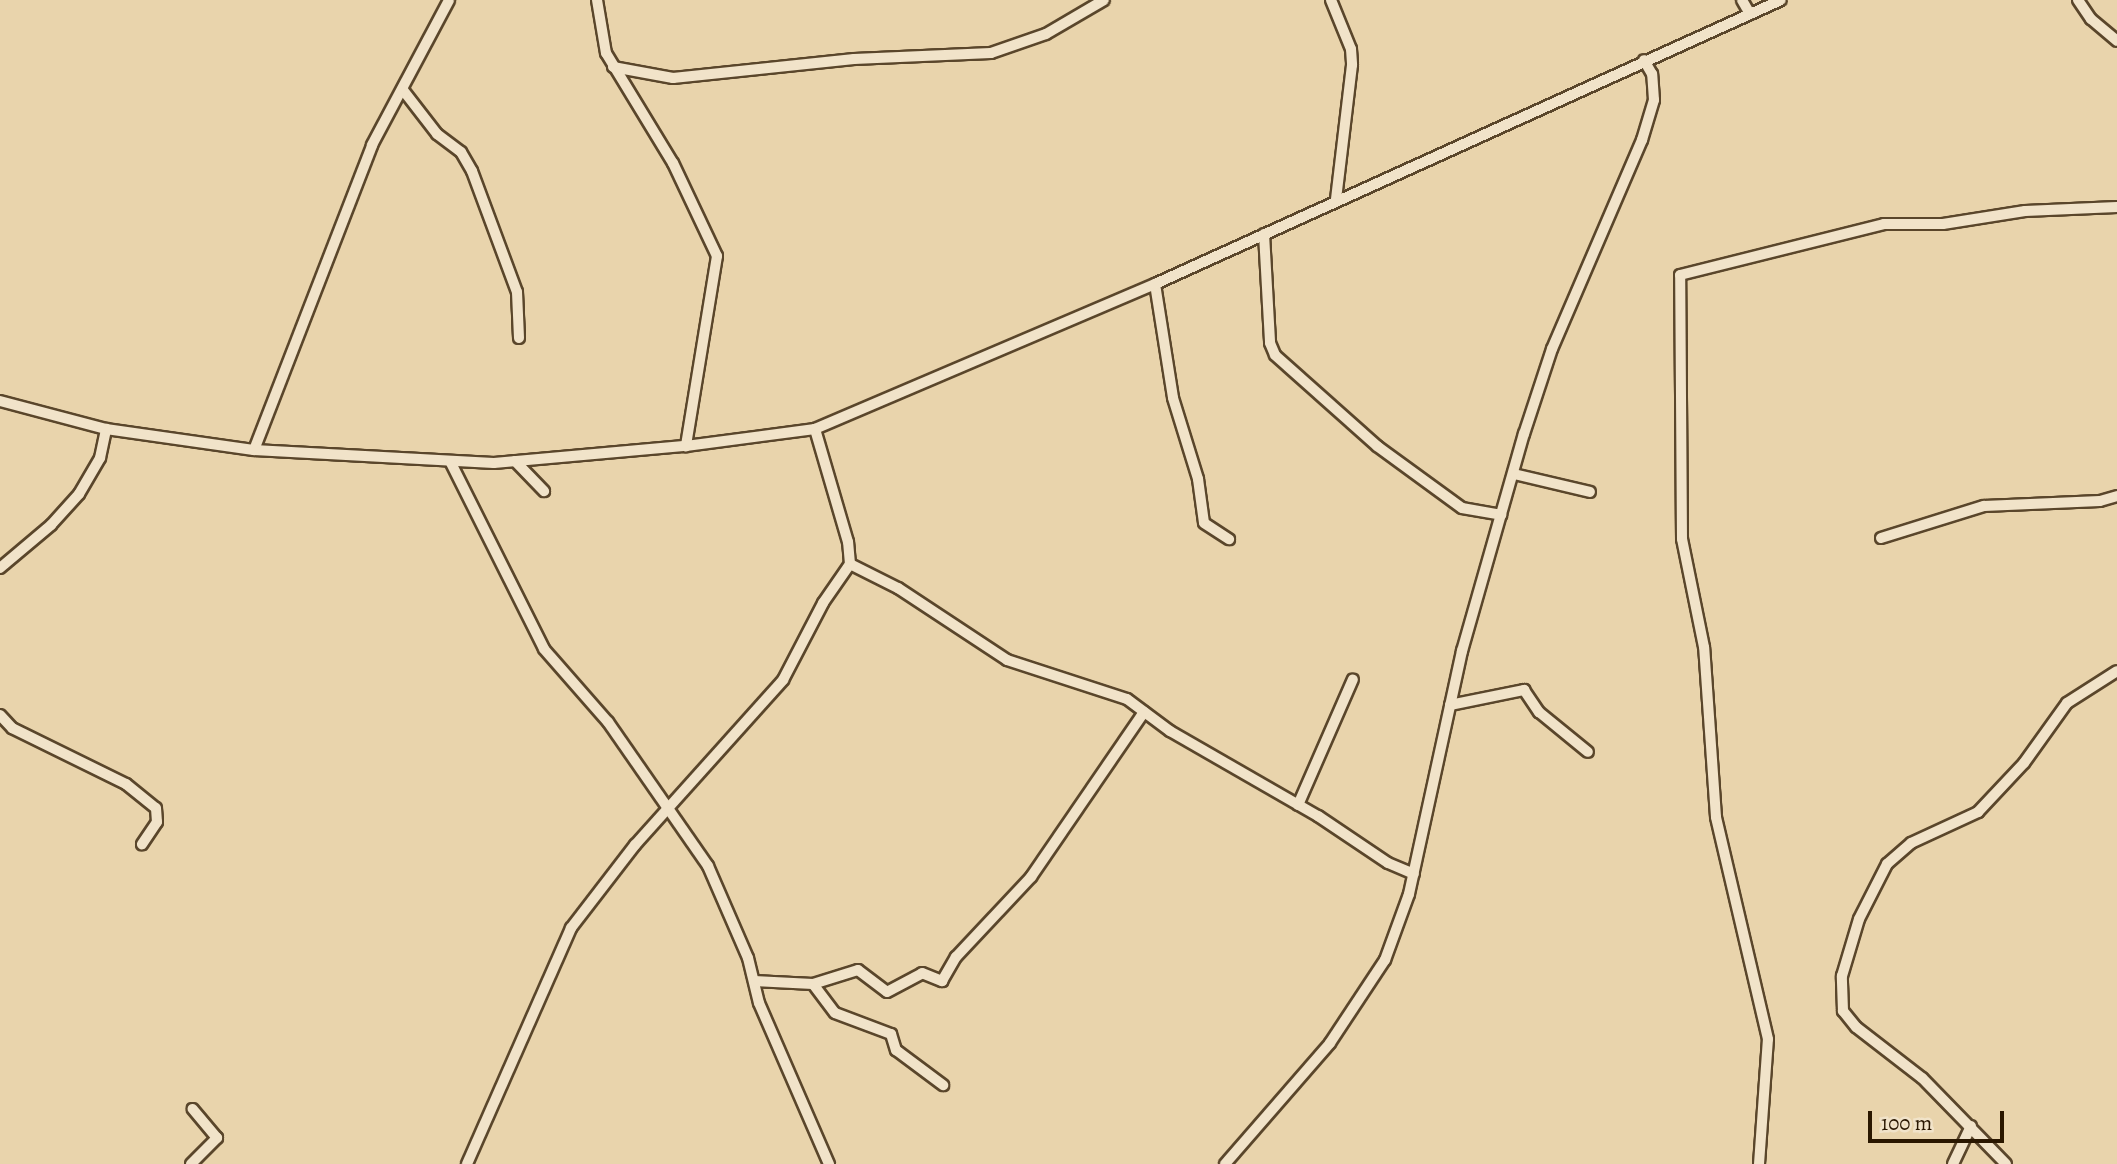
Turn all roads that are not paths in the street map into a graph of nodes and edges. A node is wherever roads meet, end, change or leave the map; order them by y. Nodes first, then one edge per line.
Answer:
1 (449, 0) edge
2 (597, 0) edge
3 (1104, 0) edge
4 (1331, 0) edge
5 (1742, 0) edge
6 (1781, 0) edge
7 (2078, 0) edge
8 (1750, 14) junction
9 (2117, 41) edge
10 (1644, 60) junction
11 (613, 67) junction
12 (403, 90) junction
13 (1336, 199) junction
14 (2117, 207) edge
15 (1264, 234) junction
16 (1155, 284) junction
17 (519, 338) dead end
18 (0, 401) edge
19 (106, 429) junction
20 (815, 429) junction
21 (686, 446) junction
22 (254, 450) junction
23 (450, 461) junction
24 (515, 461) junction
25 (1514, 474) junction
26 (544, 491) dead end
27 (1590, 492) dead end
28 (2117, 496) edge
29 (1502, 515) junction
30 (1881, 538) dead end
31 (1229, 539) dead end
32 (850, 565) junction
33 (0, 568) edge
34 (2117, 671) edge
35 (1353, 679) dead end
36 (1450, 705) junction
37 (1144, 712) junction
38 (0, 715) edge
39 (1588, 752) dead end
40 (1298, 805) junction
41 (669, 809) junction
42 (142, 844) dead end
43 (1414, 874) junction
44 (754, 981) junction
45 (813, 984) junction
46 (943, 1085) dead end
47 (193, 1110) dead end
48 (1971, 1126) junction
49 (191, 1164) edge
50 (467, 1164) edge
51 (829, 1164) edge
52 (1225, 1164) edge
53 (1759, 1164) edge
54 (1953, 1164) edge
55 (2006, 1164) edge

1 - 12 street
2 - 11 street
3 - 11 street
4 - 13 street
5 - 8 street
6 - 8 street
7 - 9 street
8 - 10 street
10 - 13 street
10 - 25 street
11 - 21 street
12 - 17 street
12 - 22 street
13 - 15 street
14 - 53 street
15 - 16 street
15 - 29 street
16 - 20 street
16 - 31 street
18 - 19 street
19 - 22 street
19 - 33 street
20 - 21 street
20 - 32 street
21 - 24 street
22 - 23 street
23 - 24 street
23 - 41 street
24 - 26 street
25 - 27 street
25 - 29 street
28 - 30 street
29 - 36 street
32 - 37 street
32 - 41 street
34 - 48 street
35 - 40 street
36 - 39 street
36 - 43 street
37 - 40 street
37 - 45 street
38 - 42 street
40 - 43 street
41 - 44 street
41 - 50 street
43 - 52 street
44 - 45 street
44 - 51 street
45 - 46 street
47 - 49 street
48 - 54 street
48 - 55 street

